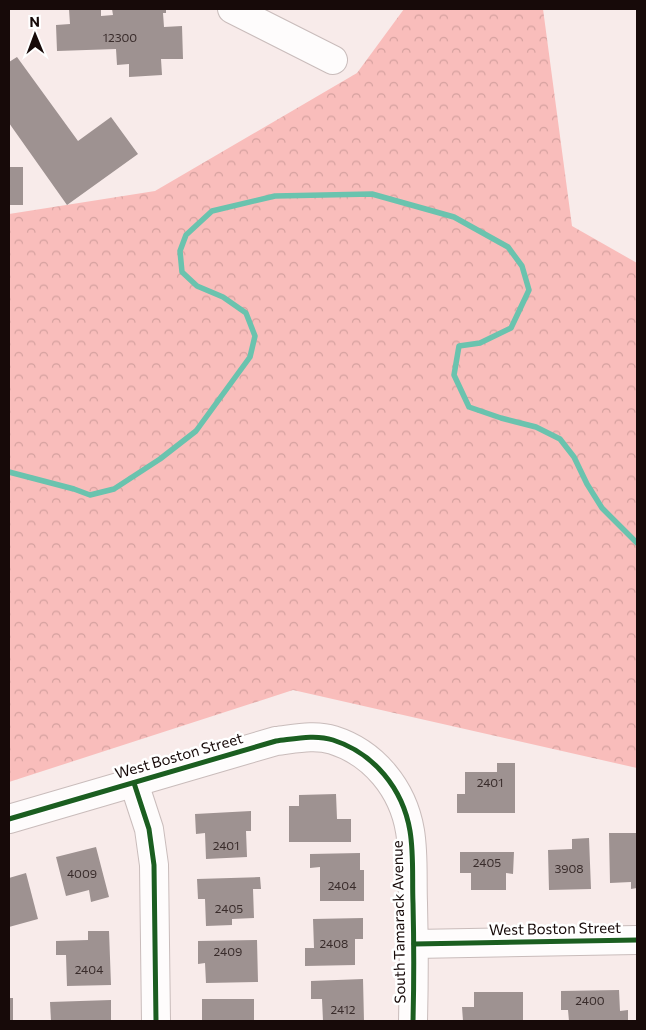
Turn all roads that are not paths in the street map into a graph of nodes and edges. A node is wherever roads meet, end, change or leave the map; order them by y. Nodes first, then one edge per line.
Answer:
1 (232, 9) edge
2 (334, 60) dead end
3 (357, 751) joint
4 (134, 782) junction
5 (9, 819) edge
6 (637, 940) edge
7 (414, 944) junction
8 (156, 1021) edge
9 (413, 1021) edge

1 - 2 street
3 - 4 street, West Boston Street
3 - 7 street, South Tamarack Avenue
4 - 5 street, West Boston Street
4 - 8 street
6 - 7 street, West Boston Street
7 - 9 street, South Tamarack Avenue

